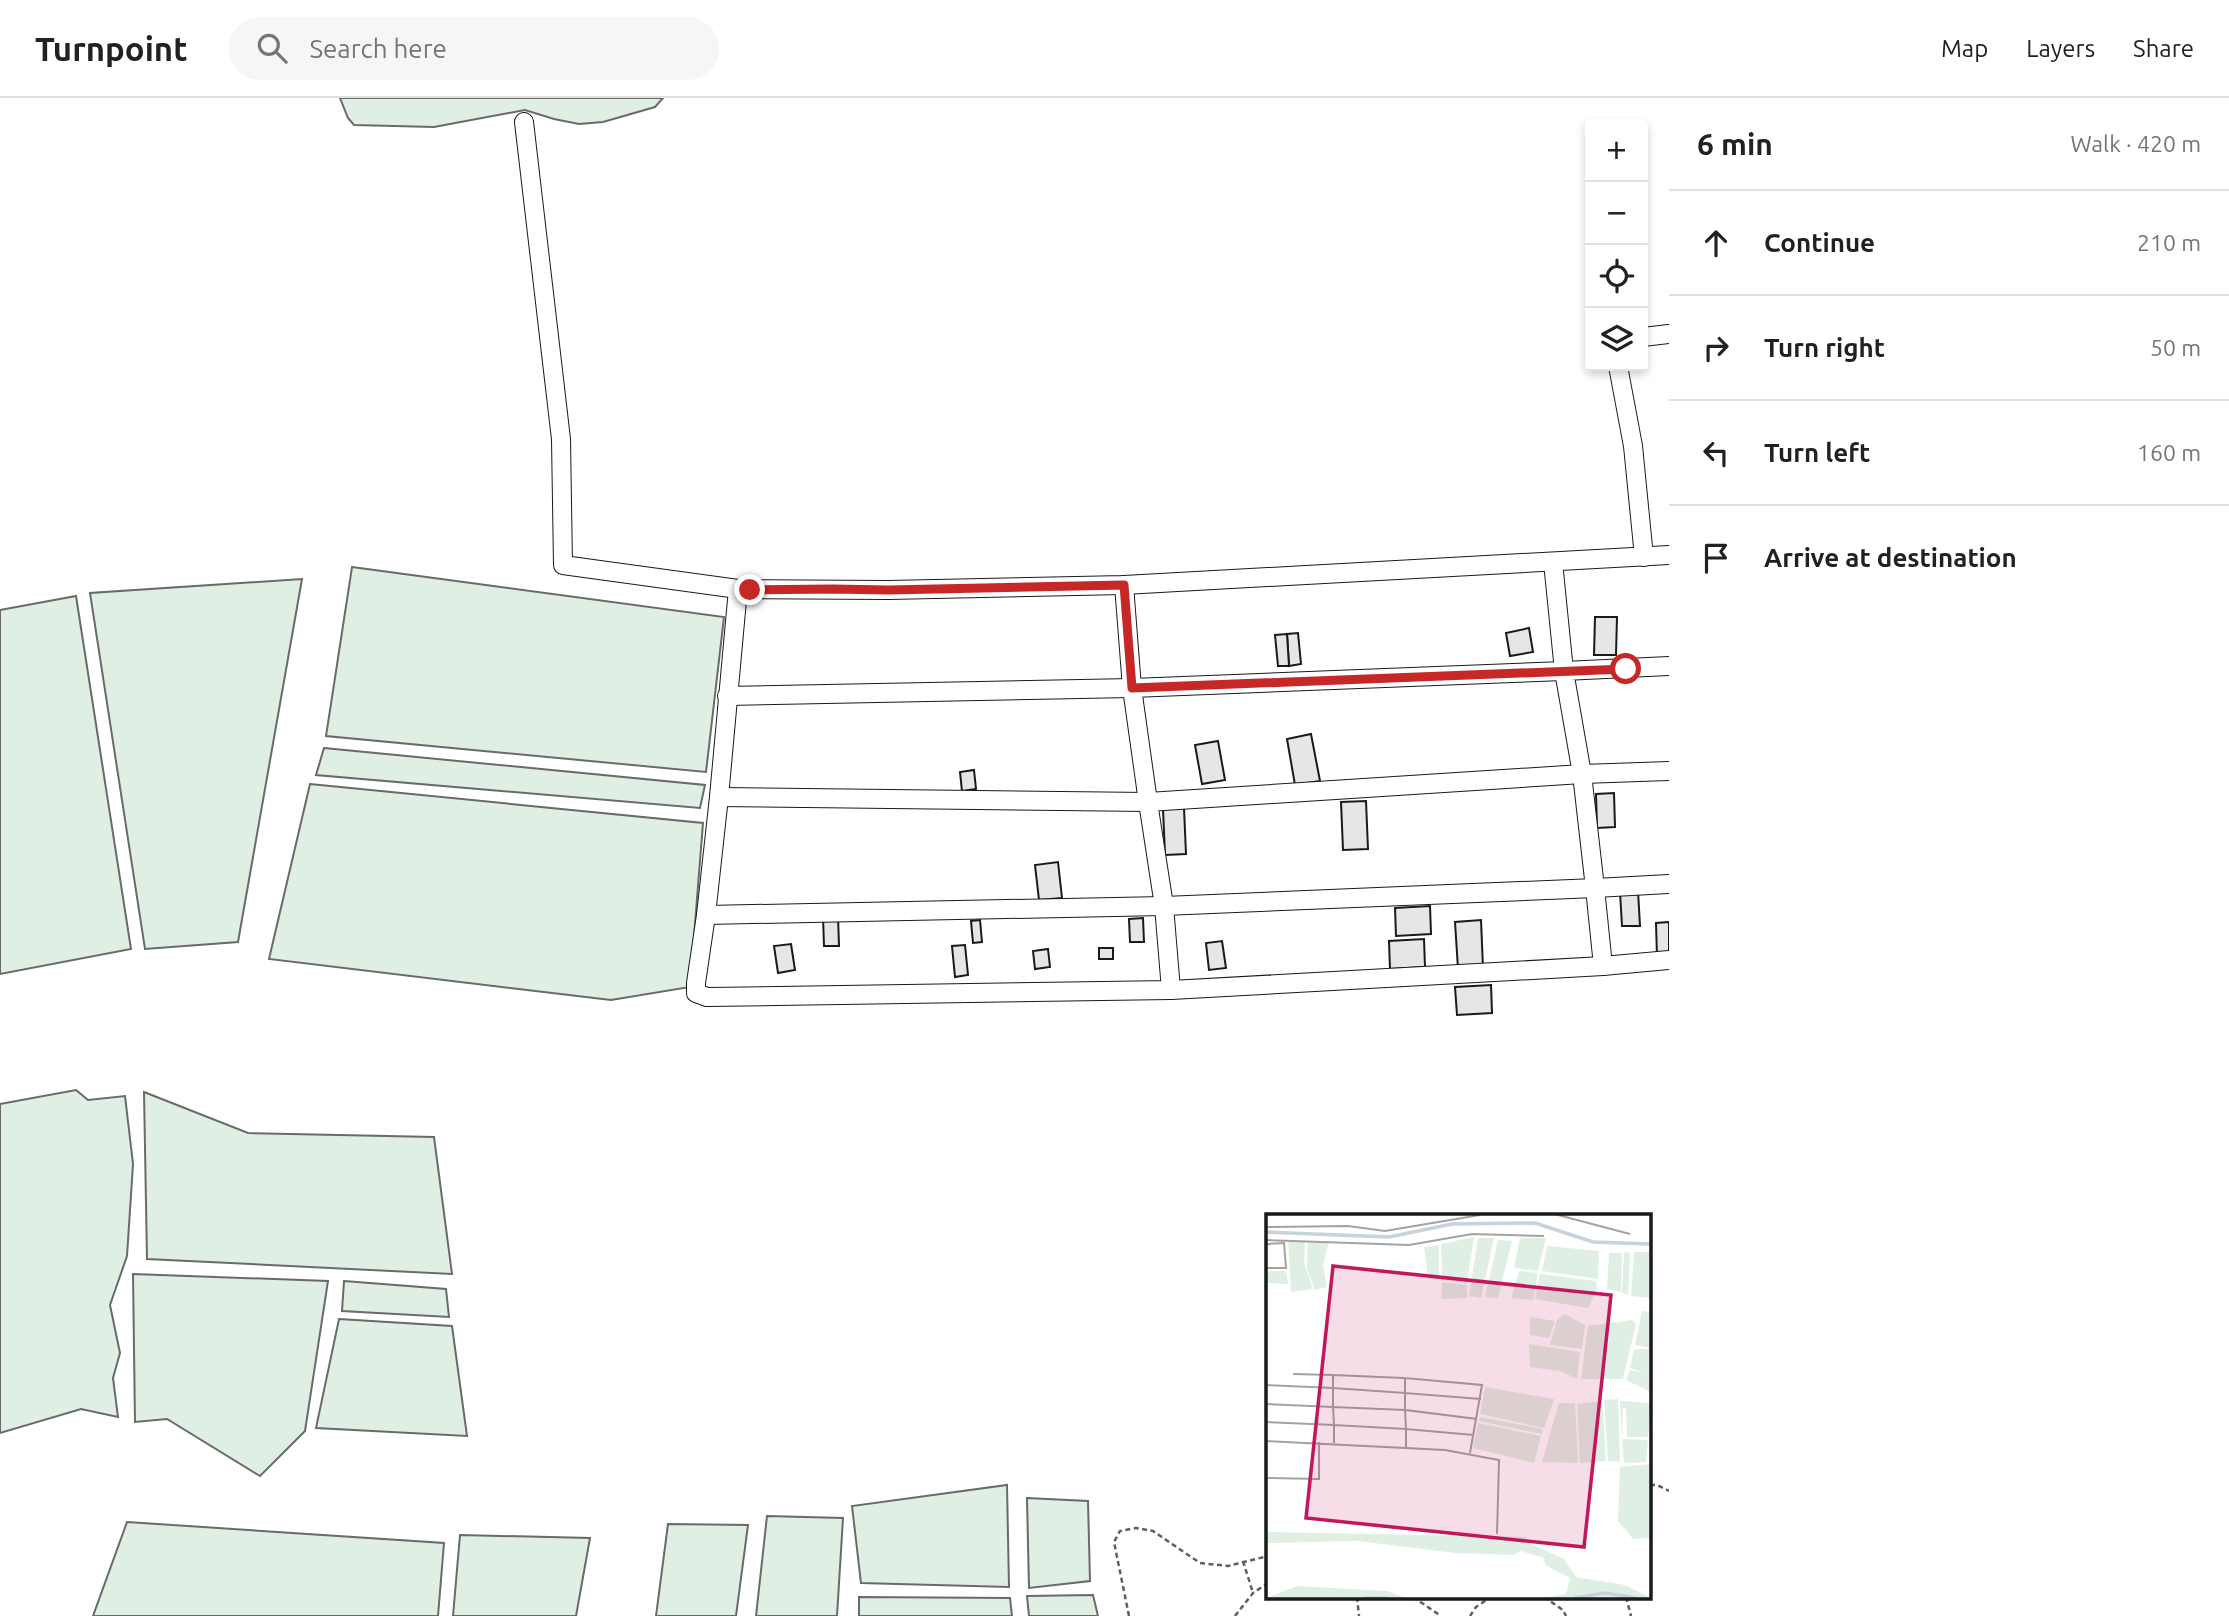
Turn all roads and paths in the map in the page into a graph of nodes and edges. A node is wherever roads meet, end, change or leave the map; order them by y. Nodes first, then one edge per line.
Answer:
1 (524, 122) dead end
2 (1669, 334) edge
3 (1648, 336) edge
4 (1619, 371) edge
5 (1669, 555) edge
6 (1644, 556) junction
7 (1553, 562) junction
8 (1124, 585) junction
9 (738, 589) junction
10 (1669, 666) edge
11 (1564, 671) junction
12 (1132, 688) junction
13 (727, 696) junction
14 (1669, 771) edge
15 (1582, 775) junction
16 (719, 797) junction
17 (1148, 802) junction
18 (1669, 884) edge
19 (1595, 888) junction
20 (1164, 906) junction
21 (706, 915) junction
22 (1669, 960) edge
23 (1602, 966) junction
24 (1171, 990) junction
25 (1652, 1485) edge
26 (1669, 1491) edge
27 (1266, 1556) edge
28 (1243, 1561) junction
29 (1266, 1584) edge
30 (1253, 1593) junction
31 (1357, 1598) edge
32 (1414, 1598) edge
33 (1490, 1598) edge
34 (1545, 1598) edge
35 (1626, 1598) edge
36 (1129, 1616) edge
37 (1235, 1616) edge
38 (1359, 1616) edge
39 (1441, 1616) edge
40 (1470, 1616) edge
41 (1566, 1616) edge
42 (1631, 1616) edge

1 - 9 street
2 - 3 street
4 - 6 street
5 - 6 street
6 - 7 street
7 - 8 street
7 - 11 street
8 - 9 street
8 - 12 street
9 - 13 street
10 - 11 street
11 - 12 street
11 - 15 street
12 - 13 street
12 - 17 street
13 - 16 street
14 - 15 street
15 - 17 street
15 - 19 street
16 - 17 street
16 - 21 street
17 - 20 street
18 - 19 street
19 - 20 street
19 - 23 street
20 - 21 street
20 - 24 street
21 - 24 street
22 - 23 street
23 - 24 street
25 - 26 path
27 - 28 path
28 - 30 path
28 - 36 path
29 - 30 path
30 - 37 path
31 - 38 path
32 - 39 path
33 - 40 path
34 - 41 path
35 - 42 path

